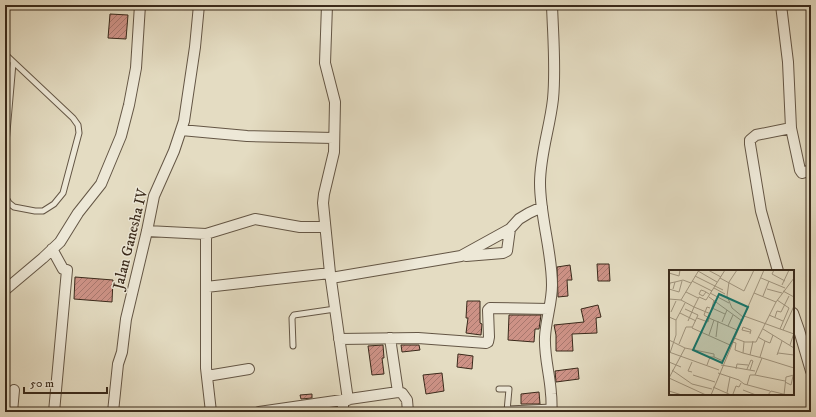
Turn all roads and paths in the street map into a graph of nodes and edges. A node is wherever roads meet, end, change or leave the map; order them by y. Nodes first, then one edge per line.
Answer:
1 (140, 5) edge
2 (199, 5) edge
3 (327, 5) edge
4 (552, 5) edge
5 (781, 5) edge
6 (5, 54) edge
7 (13, 63) junction
8 (791, 128) junction
9 (181, 130) junction
10 (334, 138) junction
11 (5, 155) edge
12 (811, 170) edge
13 (5, 196) edge
14 (542, 207) junction
15 (325, 227) junction
16 (510, 229) junction
17 (147, 231) junction
18 (206, 234) junction
19 (52, 249) junction
20 (461, 256) junction
21 (778, 270) edge
22 (331, 275) junction
23 (206, 287) junction
24 (5, 290) edge
25 (335, 309) junction
26 (549, 309) junction
27 (794, 316) edge
28 (390, 338) junction
29 (339, 339) junction
30 (293, 346) dead end
31 (249, 369) dead end
32 (811, 371) edge
33 (207, 376) junction
34 (499, 389) dead end
35 (14, 390) dead end
36 (398, 392) junction
37 (345, 400) junction
38 (290, 410) edge
39 (507, 410) edge
40 (552, 410) edge
41 (12, 412) edge
42 (54, 412) edge
43 (112, 412) edge
44 (211, 412) edge
45 (260, 412) edge
46 (343, 412) edge
47 (408, 412) edge

1 - 19 street
2 - 9 street, Jalan Ganesha IV
3 - 10 street
4 - 14 street
5 - 8 street
6 - 7 lane
7 - 11 lane
7 - 13 lane
8 - 12 street
8 - 21 street
9 - 10 street
9 - 17 street, Jalan Ganesha IV
10 - 15 street
14 - 16 street
14 - 26 street
15 - 18 street
15 - 22 street
16 - 20 street
16 - 20 street
17 - 18 street
17 - 43 street, Jalan Ganesha IV
18 - 23 street
19 - 24 street
19 - 42 street
20 - 22 street
22 - 23 street
22 - 25 street
23 - 33 street
25 - 29 street
25 - 30 lane
26 - 28 street
26 - 40 street
27 - 32 street
28 - 29 street
28 - 36 street
29 - 37 street
31 - 33 street
33 - 44 street
34 - 39 lane
35 - 41 street
36 - 37 street
36 - 47 street
37 - 38 street
37 - 46 street
38 - 45 street
39 - 40 lane

